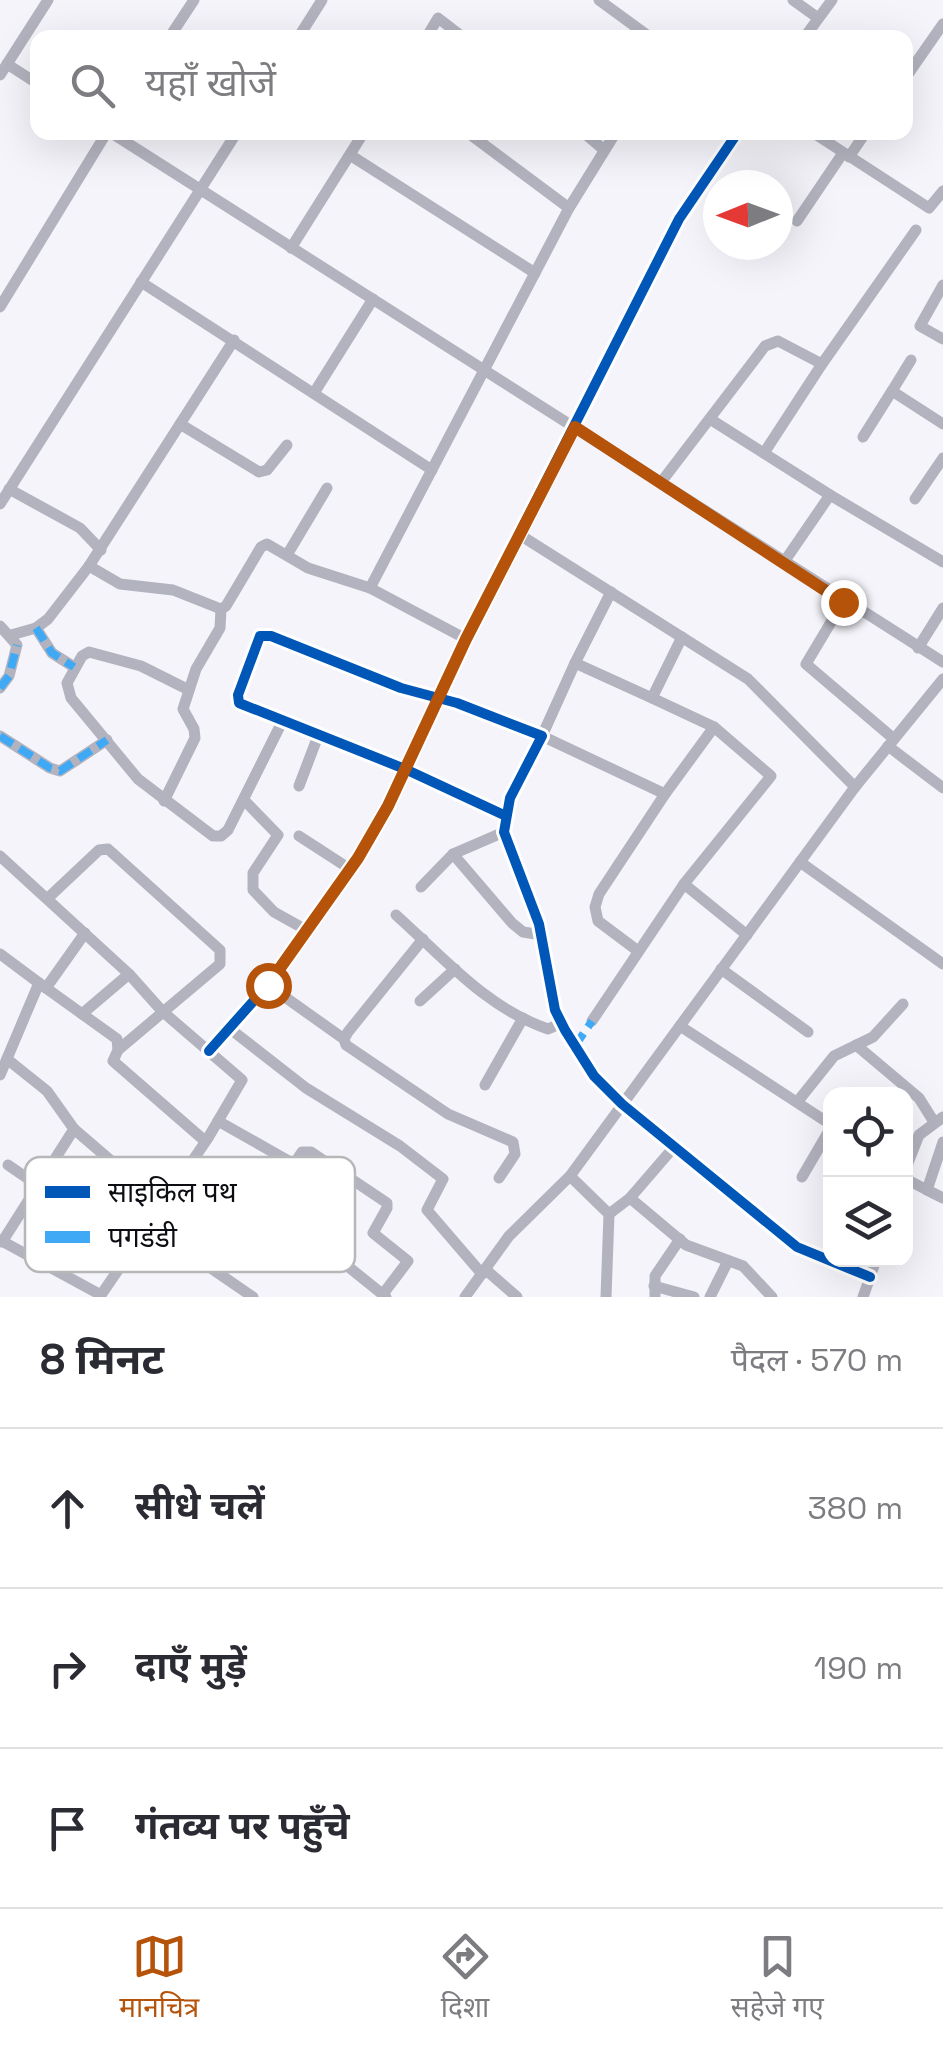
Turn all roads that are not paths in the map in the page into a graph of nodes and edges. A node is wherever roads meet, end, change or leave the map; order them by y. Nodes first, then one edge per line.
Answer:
1 (48, 0) edge
2 (194, 0) edge
3 (322, 0) edge
4 (599, 0) edge
5 (793, 0) edge
6 (832, 0) edge
7 (818, 18) junction
8 (943, 24) edge
9 (174, 30) edge
10 (303, 30) edge
11 (431, 30) edge
12 (454, 30) edge
13 (639, 30) edge
14 (810, 30) edge
15 (913, 67) edge
16 (4, 69) edge
17 (30, 80) edge
18 (103, 140) edge
19 (121, 140) edge
20 (232, 140) edge
21 (359, 140) edge
22 (478, 140) edge
23 (592, 140) edge
24 (610, 140) edge
25 (733, 140) edge
26 (824, 140) edge
27 (859, 140) edge
28 (603, 149) junction
29 (350, 155) junction
30 (846, 155) junction
31 (200, 190) junction
32 (943, 191) edge
33 (569, 208) junction
34 (797, 221) dead end
35 (916, 230) dead end
36 (292, 248) junction
37 (535, 274) junction
38 (141, 282) junction
39 (943, 285) edge
40 (372, 299) junction
41 (0, 307) edge
42 (943, 339) edge
43 (234, 340) junction
44 (911, 360) dead end
45 (822, 364) junction
46 (484, 370) junction
47 (314, 392) junction
48 (892, 392) junction
49 (710, 420) junction
50 (180, 424) junction
51 (943, 424) edge
52 (575, 427) junction
53 (862, 437) dead end
54 (286, 446) dead end
55 (764, 453) junction
56 (943, 458) edge
57 (432, 470) junction
58 (662, 482) junction
59 (327, 488) dead end
60 (9, 490) junction
61 (830, 495) junction
62 (916, 499) dead end
63 (0, 504) edge
64 (520, 534) junction
65 (101, 550) junction
66 (287, 555) junction
67 (784, 562) junction
68 (943, 562) edge
69 (90, 566) junction
70 (370, 588) junction
71 (611, 592) junction
72 (843, 602) junction
73 (943, 608) edge
74 (221, 609) junction
75 (36, 628) junction
76 (5, 630) edge
77 (682, 636) junction
78 (466, 639) junction
79 (918, 648) junction
80 (943, 662) edge
81 (574, 663) junction
82 (74, 667) junction
83 (943, 679) edge
84 (0, 688) edge
85 (189, 690) junction
86 (439, 698) junction
87 (652, 698) junction
88 (282, 722) junction
89 (714, 727) junction
90 (0, 736) edge
91 (318, 736) junction
92 (542, 736) junction
93 (108, 740) junction
94 (891, 743) junction
95 (405, 769) junction
96 (299, 786) dead end
97 (855, 786) junction
98 (943, 788) edge
99 (665, 794) junction
100 (164, 800) junction
101 (244, 800) junction
102 (506, 816) junction
103 (504, 832) junction
104 (299, 836) dead end
105 (453, 854) junction
106 (0, 856) edge
107 (800, 862) junction
108 (350, 869) junction
109 (684, 884) junction
110 (422, 887) dead end
111 (48, 898) junction
112 (396, 914) dead end
113 (308, 932) junction
114 (85, 933) junction
115 (747, 934) junction
116 (542, 936) junction
117 (423, 939) junction
118 (638, 952) junction
119 (0, 954) edge
120 (943, 964) edge
121 (454, 969) junction
122 (722, 969) junction
123 (129, 974) junction
124 (268, 985) junction
125 (42, 986) junction
126 (420, 1002) dead end
127 (903, 1004) dead end
128 (162, 1011) junction
129 (82, 1014) junction
130 (524, 1018) junction
131 (592, 1021) dead end
132 (562, 1024) junction
133 (680, 1026) junction
134 (229, 1028) junction
135 (808, 1032) dead end
136 (344, 1039) junction
137 (856, 1045) junction
138 (118, 1050) junction
139 (209, 1051) junction
140 (7, 1059) junction
141 (0, 1075) edge
142 (486, 1085) dead end
143 (798, 1101) junction
144 (622, 1104) junction
145 (938, 1120) edge
146 (218, 1121) junction
147 (823, 1121) edge
148 (74, 1129) junction
149 (823, 1140) edge
150 (205, 1141) junction
151 (943, 1142) edge
152 (913, 1146) edge
153 (674, 1147) junction
154 (56, 1157) edge
155 (107, 1157) edge
156 (194, 1157) edge
157 (282, 1157) edge
158 (8, 1165) dead end
159 (25, 1176) edge
160 (570, 1176) junction
161 (499, 1178) dead end
162 (802, 1178) dead end
163 (355, 1182) edge
164 (913, 1183) edge
165 (927, 1190) junction
166 (630, 1198) junction
167 (943, 1198) edge
168 (25, 1205) edge
169 (608, 1214) junction
170 (680, 1240) junction
171 (1, 1241) edge
172 (25, 1254) edge
173 (728, 1261) junction
174 (874, 1267) edge
175 (355, 1271) edge
176 (483, 1271) junction
177 (58, 1272) edge
178 (118, 1272) edge
179 (217, 1272) edge
180 (870, 1277) junction
181 (655, 1291) edge
182 (385, 1295) edge
183 (102, 1296) edge
184 (253, 1297) edge
185 (464, 1297) edge
186 (518, 1297) edge
187 (606, 1297) edge
188 (694, 1297) edge
189 (710, 1297) edge
190 (772, 1297) edge
191 (863, 1297) edge

1 - 16 street
2 - 9 street
3 - 10 street
4 - 13 street
5 - 7 street
6 - 7 street
7 - 14 street
8 - 15 street
11 - 12 street
16 - 17 street
18 - 41 street
19 - 31 street
20 - 31 street
21 - 29 street
22 - 33 street
23 - 28 street
24 - 28 street
25 - 52 street
26 - 30 street
27 - 30 street
28 - 33 street
29 - 36 street
29 - 37 street
30 - 32 street
30 - 34 street
31 - 36 street
31 - 38 street
33 - 37 street
35 - 45 street
36 - 40 street
37 - 46 street
38 - 43 street
38 - 60 street
39 - 42 street
40 - 46 street
40 - 47 street
43 - 47 street
43 - 50 street
44 - 48 street
45 - 49 street
45 - 55 street
46 - 52 street
46 - 57 street
47 - 57 street
48 - 51 street
48 - 53 street
49 - 55 street
49 - 58 street
50 - 54 street
50 - 65 street
52 - 58 street
52 - 64 street
55 - 61 street
56 - 62 street
57 - 70 street
58 - 67 street
59 - 66 street
60 - 63 street
60 - 65 street
61 - 67 street
61 - 68 street
64 - 71 street
64 - 78 street
65 - 69 street
66 - 70 street
66 - 74 street
67 - 72 street
69 - 74 street
69 - 75 street
70 - 78 street
71 - 77 street
71 - 81 street
72 - 79 street
72 - 94 street
73 - 79 street
74 - 85 street
75 - 76 street
75 - 82 street
76 - 84 street
77 - 87 street
77 - 97 street
78 - 86 street
79 - 80 street
81 - 87 street
81 - 92 street
82 - 85 street
82 - 93 street
83 - 94 street
85 - 100 street
86 - 88 street
86 - 92 street
86 - 95 street
87 - 89 street
88 - 91 street
88 - 101 street
89 - 99 street
89 - 109 street
90 - 93 street
91 - 95 street
91 - 96 street
92 - 99 street
92 - 102 street
93 - 100 street
94 - 97 street
94 - 98 street
95 - 102 street
95 - 108 street
97 - 107 street
99 - 118 street
100 - 101 street
101 - 113 street
102 - 103 street
103 - 105 street
103 - 116 street
104 - 108 street
105 - 110 street
105 - 116 street
106 - 111 street
107 - 115 street
107 - 120 street
108 - 113 street
109 - 115 street
109 - 118 street
111 - 114 street
111 - 128 street
112 - 117 street
113 - 124 street
114 - 123 street
114 - 125 street
115 - 122 street
116 - 132 street
117 - 121 street
117 - 136 street
118 - 131 street
119 - 125 street
121 - 126 street
121 - 130 street
122 - 133 street
122 - 135 street
123 - 128 street
123 - 129 street
124 - 134 street
124 - 136 street
125 - 129 street
125 - 140 street
127 - 137 street
128 - 138 street
128 - 139 street
129 - 138 street
130 - 132 street
130 - 142 street
132 - 144 street
133 - 143 street
133 - 144 street
134 - 139 street
134 - 176 street
136 - 161 street
137 - 143 street
137 - 145 street
138 - 150 street
139 - 146 street
140 - 141 street
140 - 148 street
143 - 147 street
144 - 153 street
144 - 160 street
145 - 152 street
146 - 150 street
146 - 157 street
148 - 154 street
148 - 155 street
149 - 162 street
150 - 156 street
151 - 165 street
153 - 166 street
153 - 180 street
158 - 159 street
160 - 169 street
160 - 176 street
163 - 182 street
164 - 165 street
165 - 167 street
166 - 169 street
166 - 170 street
168 - 171 street
169 - 187 street
170 - 173 street
170 - 181 street
171 - 172 street
173 - 189 street
173 - 190 street
174 - 180 street
175 - 182 street
176 - 185 street
176 - 186 street
177 - 183 street
178 - 183 street
179 - 184 street
180 - 191 street
181 - 188 street

